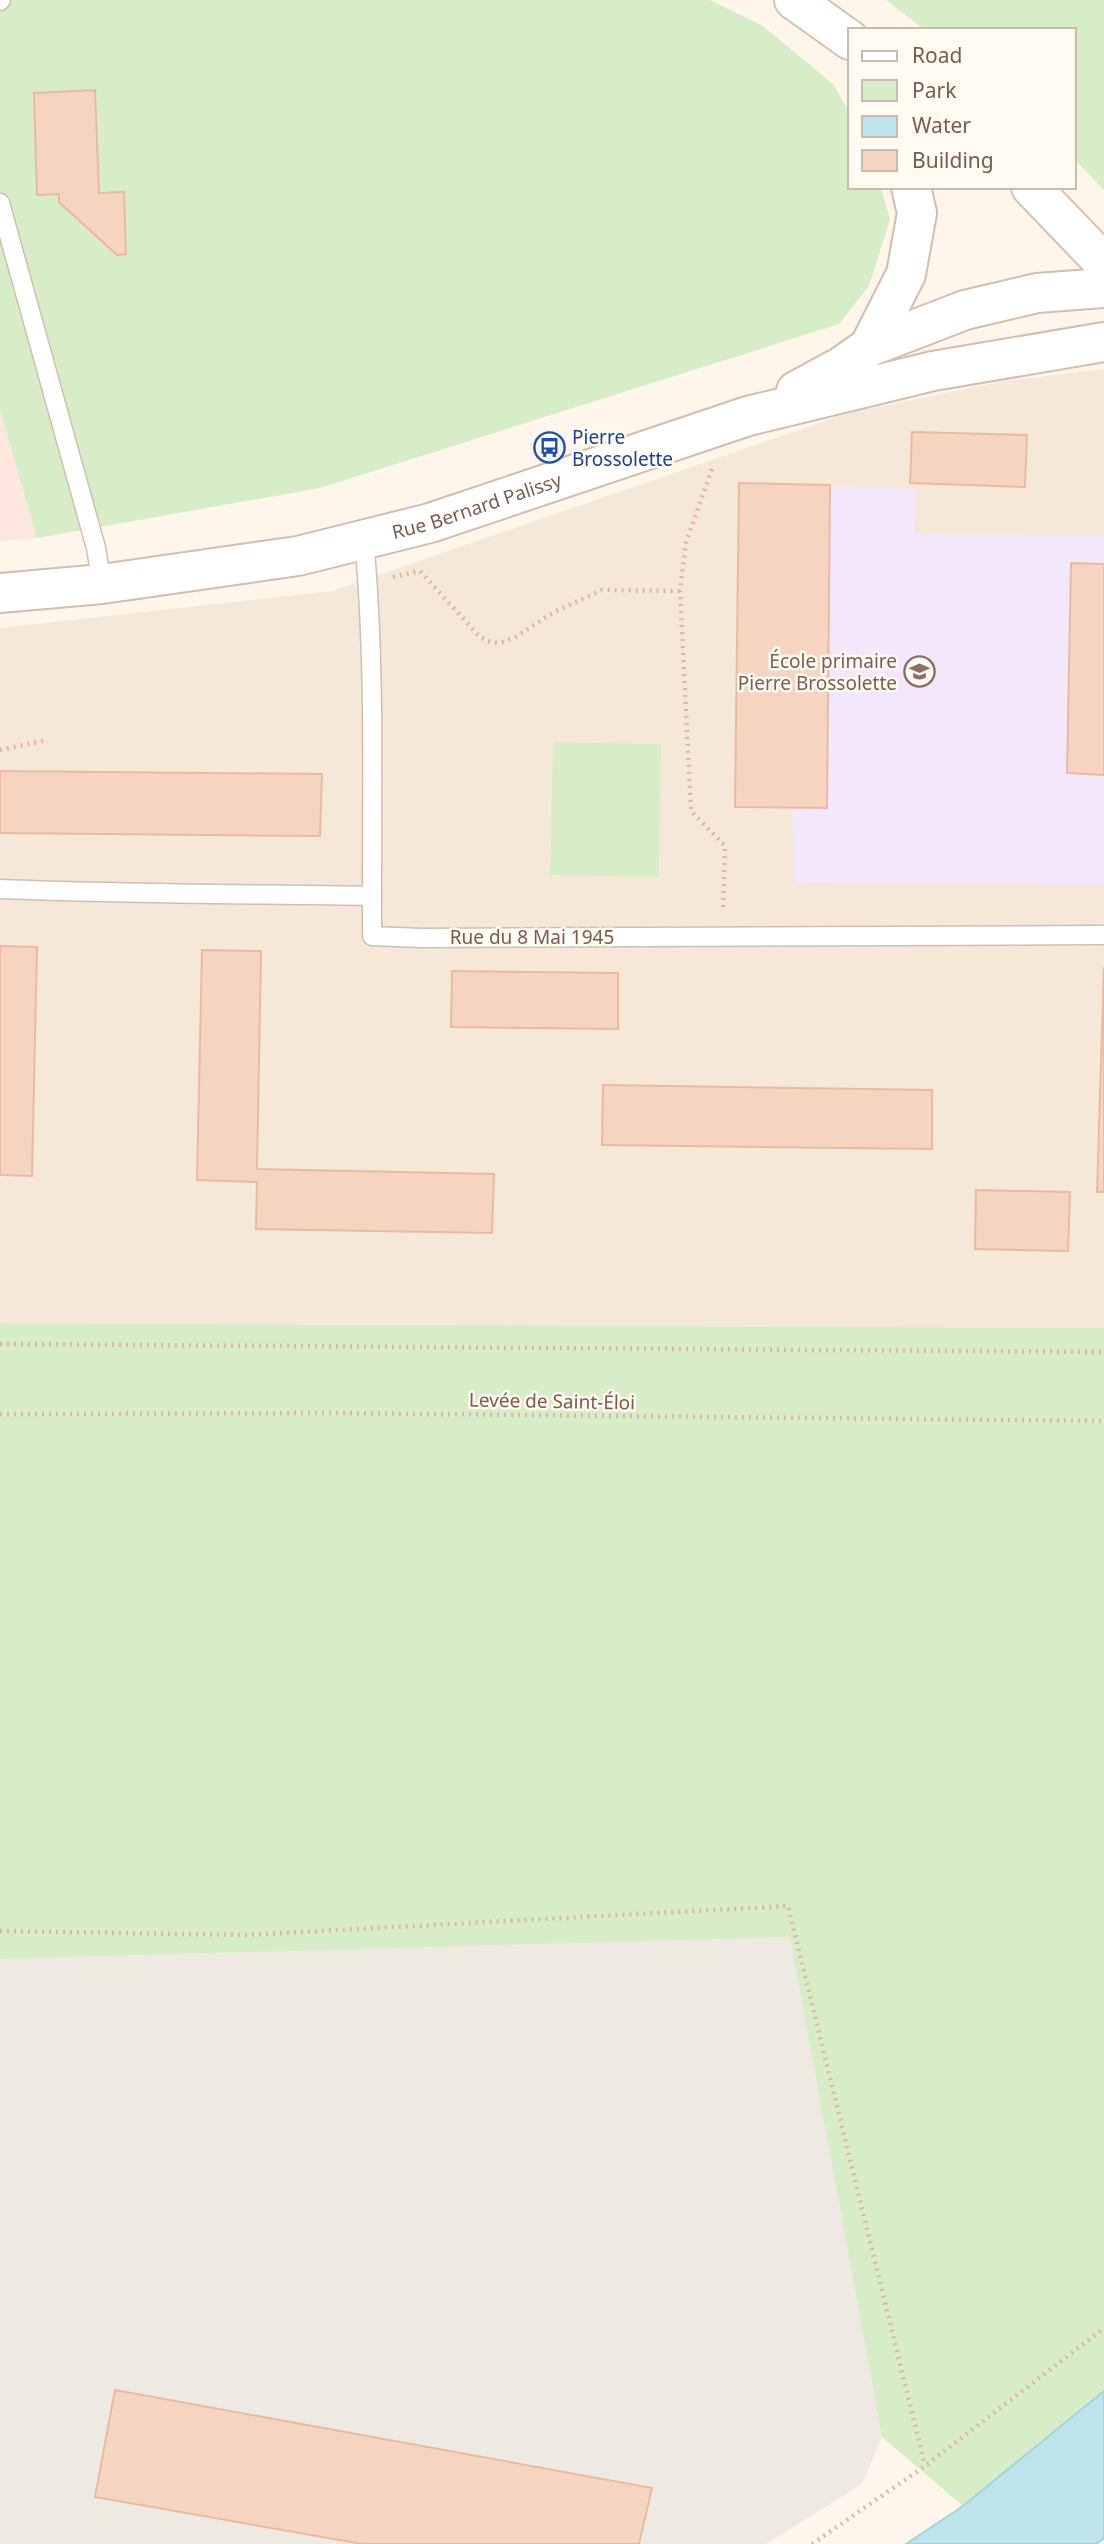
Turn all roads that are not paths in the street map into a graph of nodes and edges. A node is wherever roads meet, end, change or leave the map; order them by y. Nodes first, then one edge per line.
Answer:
1 (794, 0) edge
2 (848, 39) edge
3 (911, 189) edge
4 (1033, 189) edge
5 (0, 203) edge
6 (1104, 263) edge
7 (1104, 288) edge
8 (1104, 342) edge
9 (869, 347) junction
10 (748, 416) junction
11 (364, 539) junction
12 (102, 584) junction
13 (0, 593) edge
14 (0, 889) edge
15 (372, 896) junction
16 (1104, 935) edge

1 - 2 street
3 - 9 street, Rue Bernard Palissy
4 - 6 street
5 - 12 lane
7 - 9 street, Rue Bernard Palissy
8 - 10 street, Rue Bernard Palissy
9 - 10 street, Rue Bernard Palissy
10 - 11 street, Rue Bernard Palissy
11 - 12 street, Rue Bernard Palissy
11 - 15 lane
12 - 13 street, Rue Bernard Palissy
14 - 15 lane
15 - 16 lane, Rue du 8 Mai 1945

